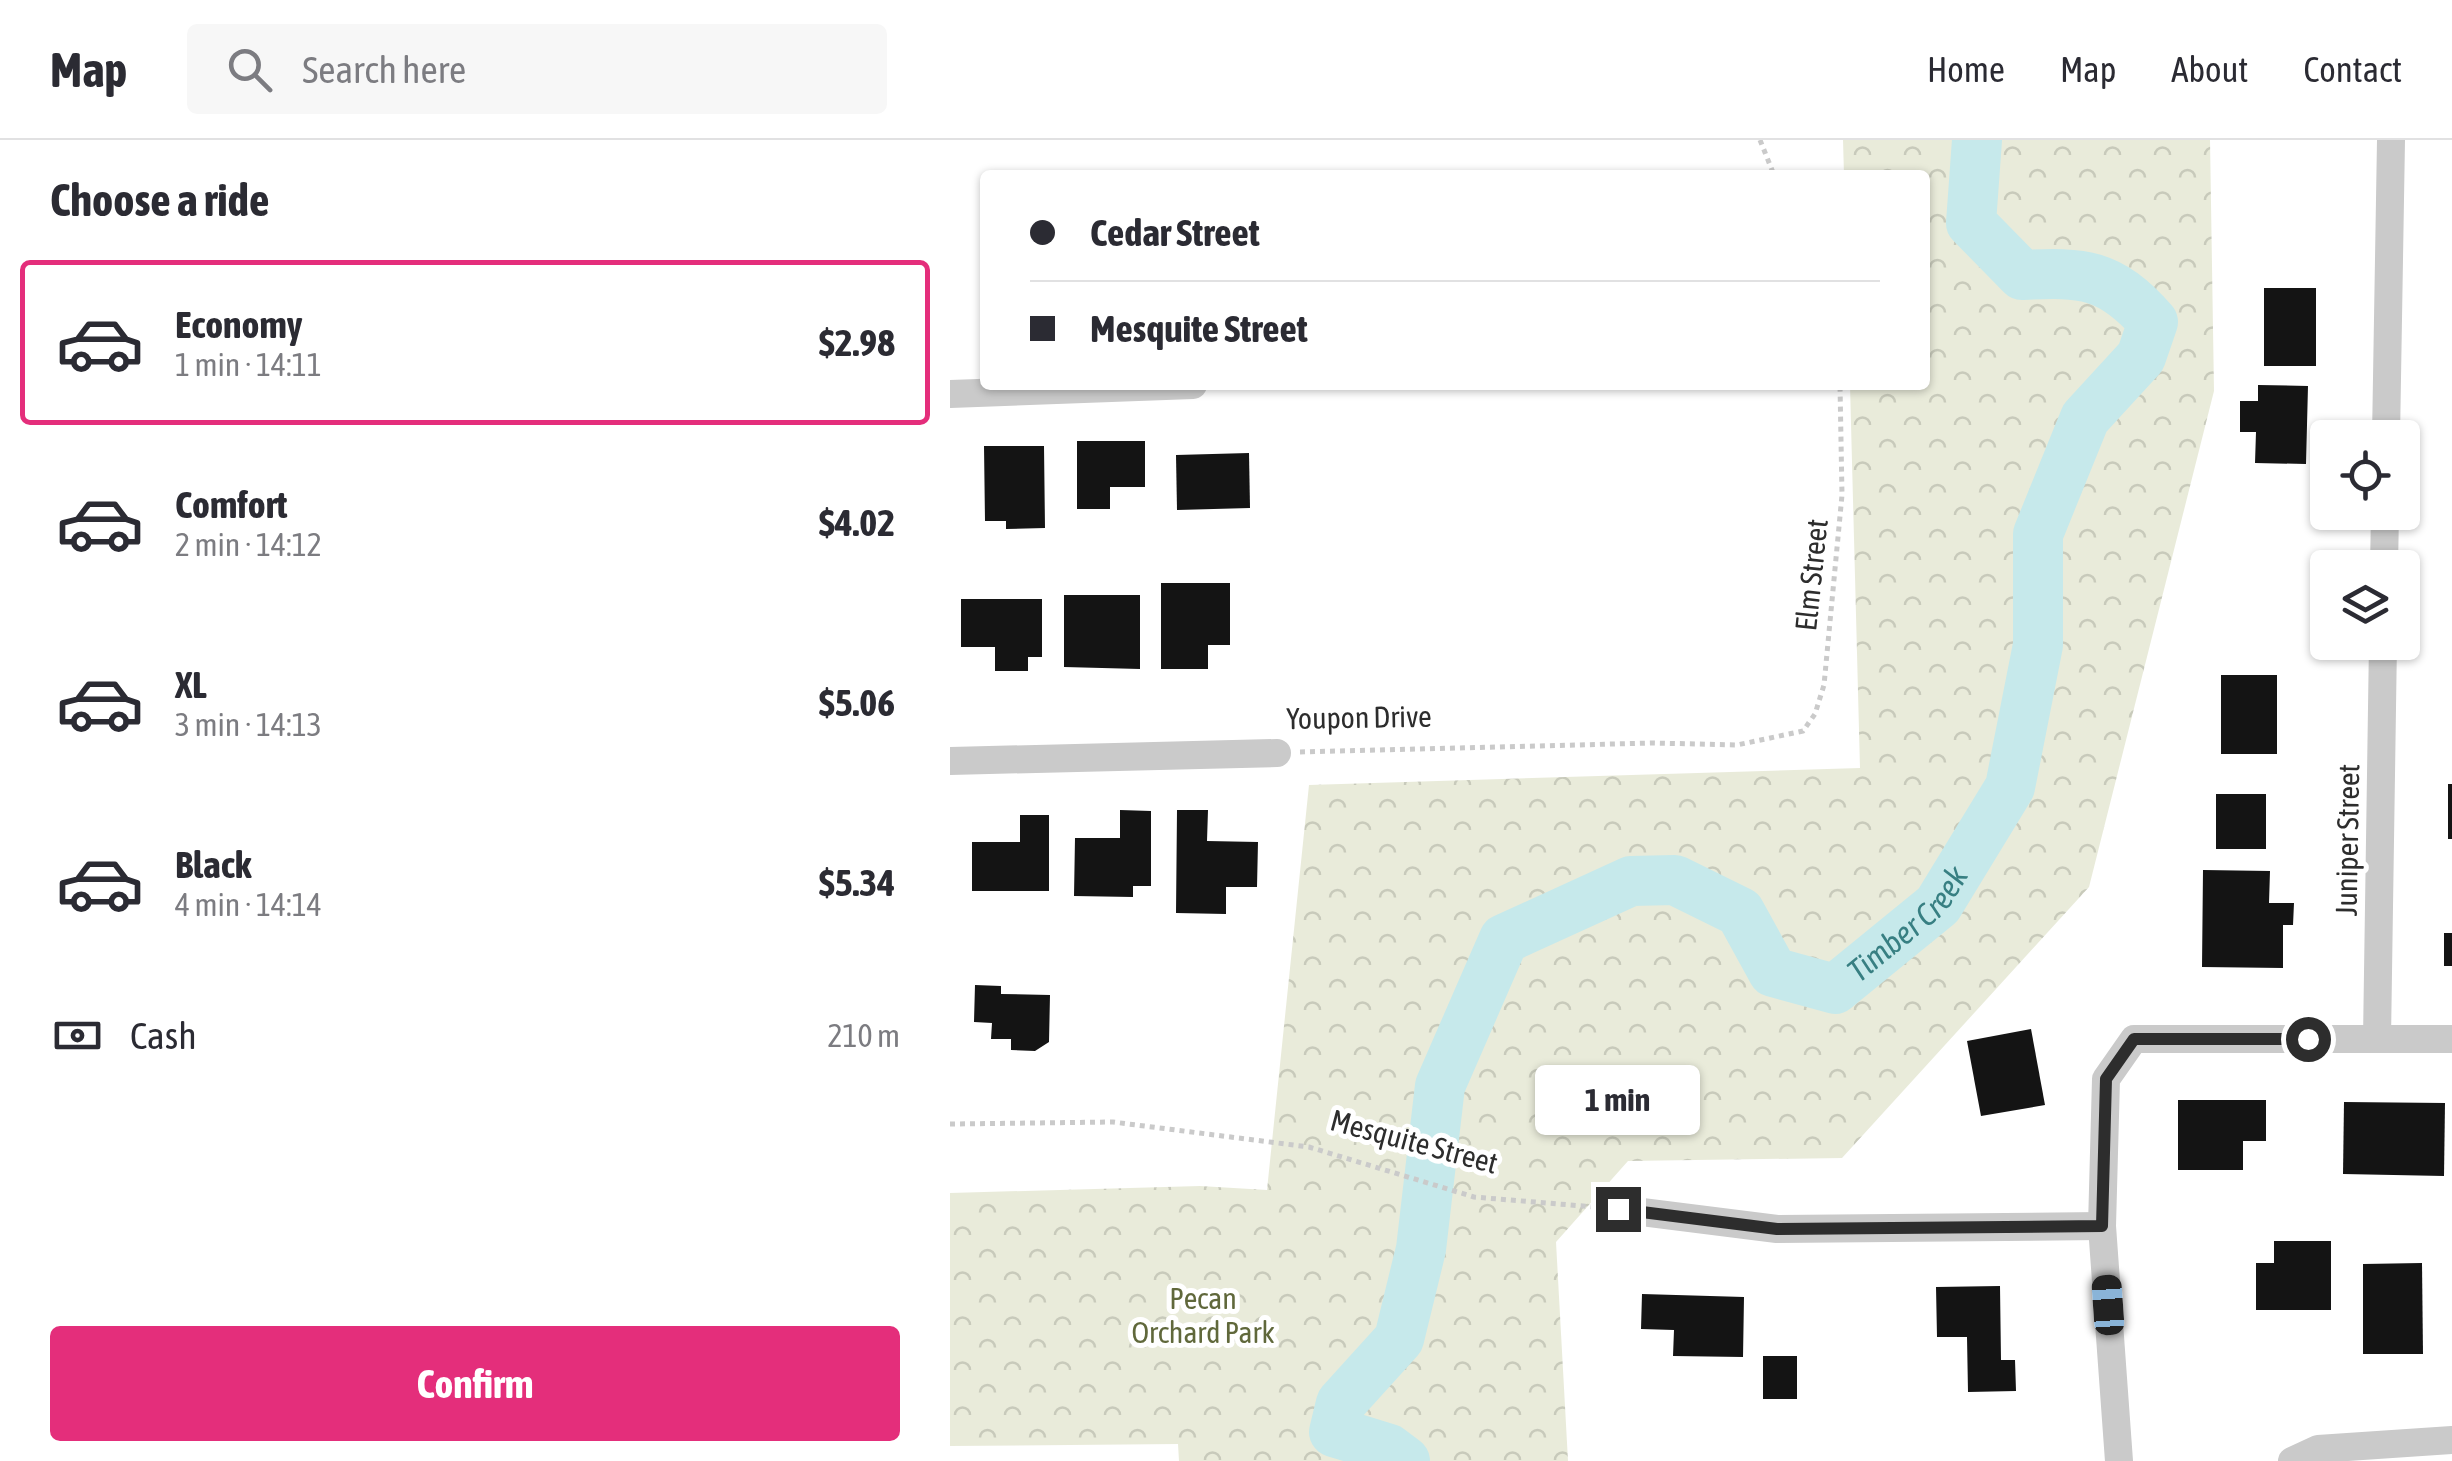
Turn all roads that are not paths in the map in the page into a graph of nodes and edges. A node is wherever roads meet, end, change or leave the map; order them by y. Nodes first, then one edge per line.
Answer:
1 (2391, 140) edge
2 (1058, 390) edge
3 (950, 394) edge
4 (2386, 420) edge
5 (2383, 660) edge
6 (1277, 752) road end
7 (950, 760) edge
8 (2377, 1039) junction
9 (2452, 1039) edge
10 (1618, 1209) road end
11 (2102, 1226) junction
12 (2452, 1440) edge
13 (2119, 1461) edge
14 (2292, 1461) edge

1 - 4 street
2 - 3 street
5 - 8 street, Juniper Street
6 - 7 street, Youpon Drive
8 - 9 street
8 - 11 street
10 - 11 street
11 - 13 street
12 - 14 street

